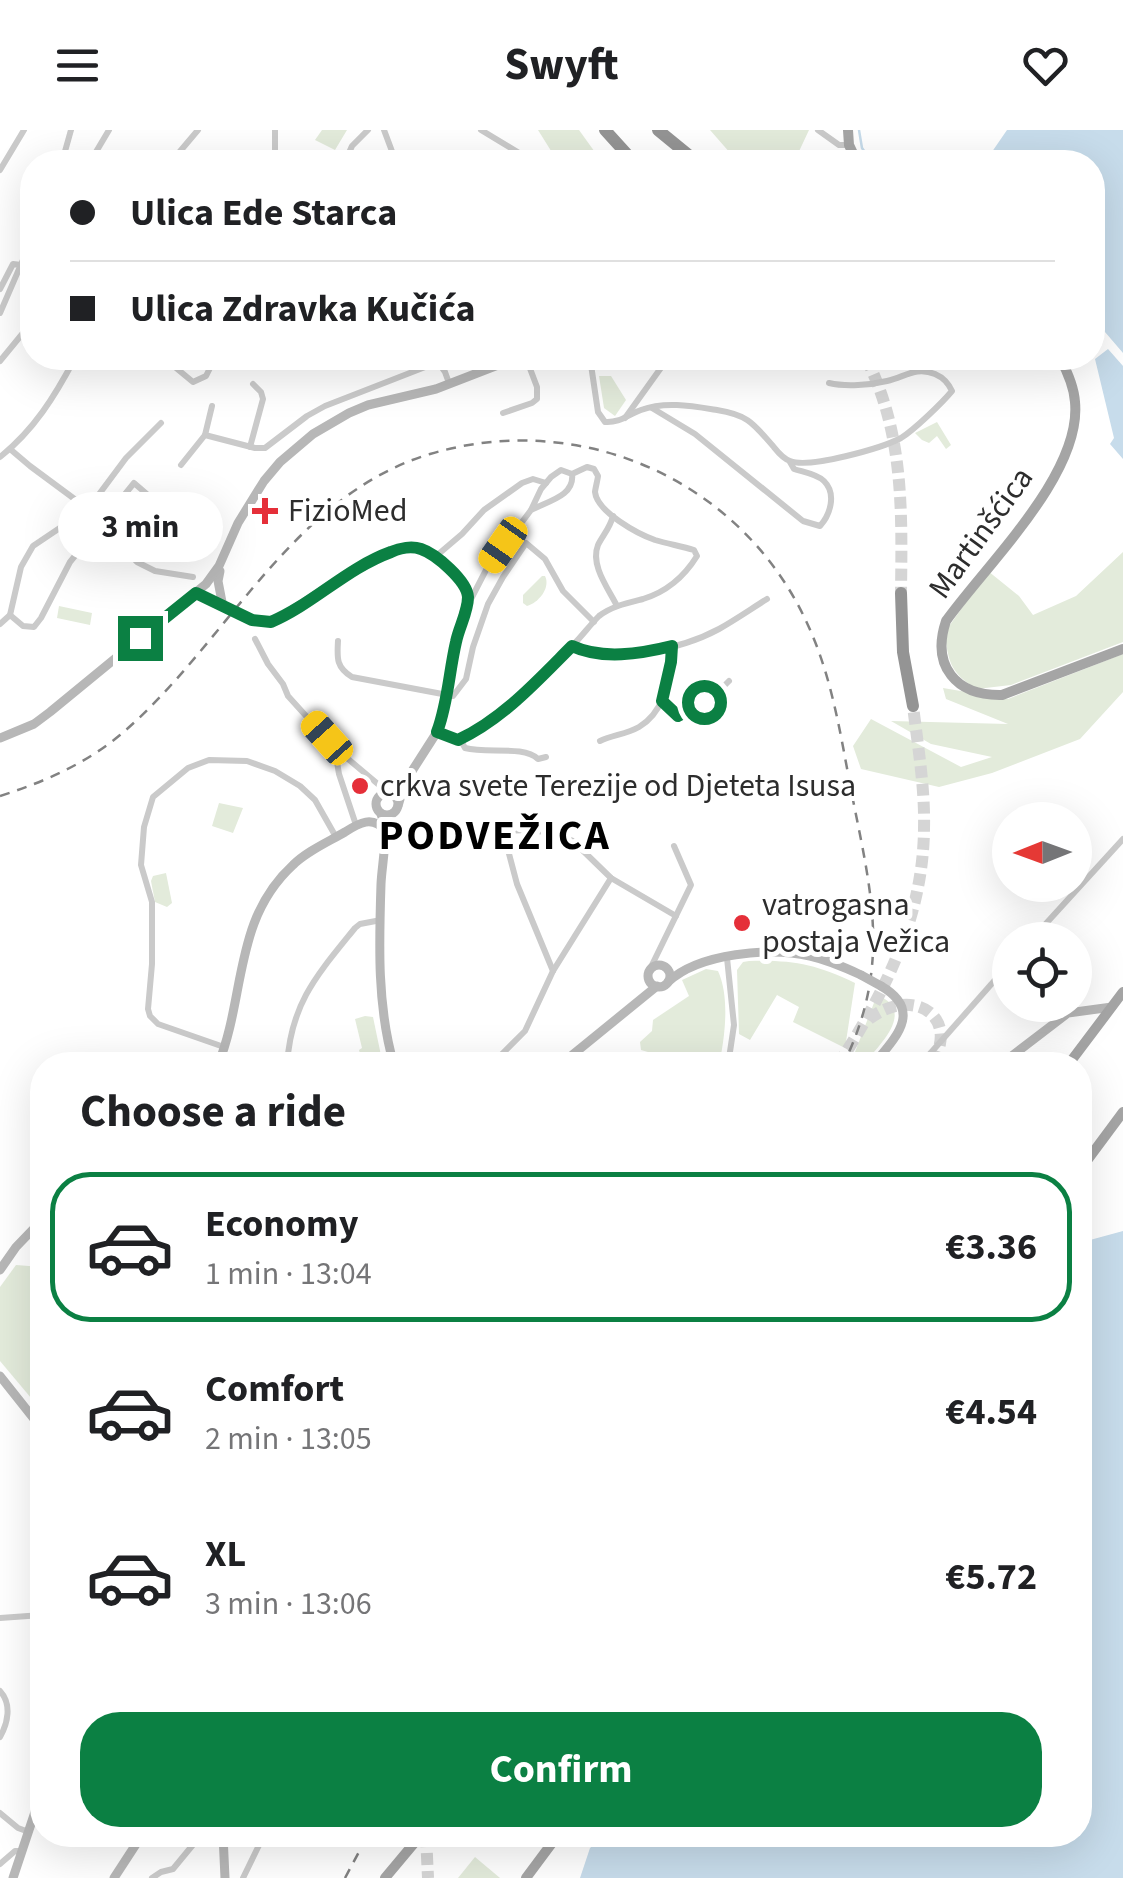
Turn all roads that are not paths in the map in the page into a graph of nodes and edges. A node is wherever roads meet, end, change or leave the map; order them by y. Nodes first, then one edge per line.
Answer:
1 (24, 130) edge
2 (198, 130) edge
3 (368, 130) edge
4 (481, 130) edge
5 (607, 130) edge
6 (658, 130) edge
7 (818, 130) edge
8 (848, 130) edge
9 (849, 145) junction
10 (181, 150) edge
11 (350, 150) edge
12 (514, 150) edge
13 (623, 150) edge
14 (682, 150) edge
15 (851, 150) edge
16 (0, 170) edge
17 (20, 265) edge
18 (20, 267) edge
19 (0, 290) edge
20 (0, 313) edge
21 (20, 338) edge
22 (0, 361) edge
23 (68, 370) edge
24 (181, 370) edge
25 (209, 370) edge
26 (413, 370) edge
27 (444, 370) edge
28 (487, 370) edge
29 (530, 370) edge
30 (592, 370) edge
31 (659, 370) edge
32 (1066, 370) edge
33 (253, 384) dead end
34 (829, 384) dead end
35 (450, 385) junction
36 (212, 406) dead end
37 (652, 408) junction
38 (504, 413) dead end
39 (625, 419) junction
40 (161, 423) dead end
41 (205, 435) junction
42 (250, 447) junction
43 (10, 448) junction
44 (0, 457) edge
45 (790, 461) junction
46 (182, 465) dead end
47 (572, 474) junction
48 (546, 482) junction
49 (156, 502) dead end
50 (88, 510) junction
51 (531, 510) junction
52 (613, 516) junction
53 (102, 524) junction
54 (434, 557) junction
55 (222, 559) junction
56 (486, 570) junction
57 (193, 577) dead end
58 (465, 586) junction
59 (196, 593) junction
60 (901, 593) tunnel mouth
61 (766, 599) dead end
62 (616, 606) junction
63 (223, 607) junction
64 (466, 609) junction
65 (10, 615) junction
66 (594, 622) junction
67 (0, 624) edge
68 (255, 639) dead end
69 (338, 641) dead end
70 (572, 646) junction
71 (672, 646) junction
72 (1123, 649) edge
73 (729, 681) dead end
74 (448, 696) junction
75 (662, 701) junction
76 (913, 706) tunnel mouth
77 (437, 732) junction
78 (0, 738) edge
79 (460, 739) junction
80 (600, 741) dead end
81 (335, 748) junction
82 (546, 757) dead end
83 (405, 782) junction
84 (388, 792) junction
85 (396, 809) junction
86 (380, 812) junction
87 (356, 825) junction
88 (385, 836) junction
89 (336, 837) junction
90 (1123, 839) edge
91 (674, 846) dead end
92 (611, 878) junction
93 (676, 916) junction
94 (380, 920) junction
95 (1047, 922) edge
96 (727, 958) junction
97 (661, 968) junction
98 (553, 970) junction
99 (653, 983) junction
100 (992, 983) edge
101 (1123, 992) edge
102 (1112, 1007) junction
103 (1092, 1009) edge
104 (1092, 1016) edge
105 (1055, 1022) edge
106 (1098, 1026) junction
107 (226, 1047) junction
108 (224, 1052) edge
109 (288, 1052) edge
110 (391, 1052) edge
111 (505, 1052) edge
112 (576, 1052) edge
113 (730, 1052) edge
114 (883, 1052) edge
115 (931, 1052) edge
116 (1017, 1052) edge
117 (1078, 1052) edge
118 (1122, 1116) edge
119 (1092, 1155) edge
120 (30, 1232) edge
121 (0, 1270) edge
122 (0, 1376) edge
123 (30, 1414) edge
124 (30, 1616) edge
125 (0, 1618) edge
126 (0, 1691) edge
127 (0, 1738) edge
128 (0, 1813) edge
129 (30, 1829) edge
130 (29, 1832) junction
131 (134, 1847) edge
132 (192, 1847) edge
133 (224, 1847) edge
134 (258, 1847) edge
135 (411, 1847) edge
136 (549, 1847) edge
137 (23, 1851) junction
138 (0, 1864) edge
139 (13, 1878) edge
140 (114, 1878) edge
141 (152, 1878) edge
142 (225, 1878) edge
143 (242, 1878) edge
144 (386, 1878) edge
145 (526, 1878) edge

1 - 16 street
2 - 10 street
3 - 11 street
4 - 12 street
5 - 13 highway
6 - 14 highway
7 - 9 street
8 - 9 main road
9 - 15 main road
17 - 19 street
18 - 20 street
21 - 22 street
23 - 43 street
24 - 25 street
26 - 42 street
27 - 35 street
28 - 35 main road
29 - 38 street
30 - 39 street
31 - 39 street
32 - 72 main road, Martinšćica
33 - 42 street
34 - 45 street
35 - 55 main road
36 - 41 street
37 - 39 street
37 - 45 street
37 - 45 street
40 - 50 street
41 - 42 street
41 - 46 street
43 - 44 street
43 - 50 street
47 - 48 street
47 - 51 street
47 - 52 street
48 - 51 street
48 - 54 street
49 - 53 street
50 - 53 street
50 - 65 street
51 - 56 street
52 - 62 street
52 - 62 street
53 - 57 street
53 - 65 street
54 - 58 main road
54 - 63 main road, bridge
55 - 59 main road
55 - 63 main road
56 - 58 street
56 - 64 street
58 - 64 main road
59 - 63 main road
59 - 78 main road
60 - 76 highway
61 - 71 street
62 - 66 street
64 - 74 main road
65 - 67 street
66 - 70 street
66 - 74 street
68 - 81 street
69 - 74 street
70 - 71 street
70 - 79 street
71 - 75 street
73 - 75 street
74 - 77 main road
75 - 80 street
77 - 79 street
77 - 83 main road
79 - 82 street
81 - 84 street
81 - 87 street
83 - 84 main road
83 - 85 main road
84 - 85 main road
84 - 86 main road
85 - 86 main road
85 - 88 main road
86 - 87 main road
86 - 88 main road
87 - 88 main road
87 - 89 main road
88 - 94 main road
89 - 107 main road
89 - 107 street
90 - 95 street
91 - 93 street
92 - 93 street
92 - 98 street
92 - 98 street
93 - 97 street
94 - 109 street
94 - 110 main road
96 - 97 main road
96 - 113 street
96 - 114 main road, bridge
97 - 99 main road
97 - 99 main road
98 - 111 street
99 - 112 main road
100 - 115 street
101 - 102 main road
102 - 103 main road
102 - 106 main road
104 - 106 main road
105 - 116 main road
106 - 117 main road
107 - 108 main road
118 - 119 main road
120 - 121 main road
122 - 123 main road
124 - 125 street
126 - 127 street
128 - 130 street
129 - 130 main road
130 - 137 main road
131 - 140 main road
132 - 141 street
133 - 142 main road
134 - 143 street
135 - 144 main road
136 - 145 main road
137 - 138 street
137 - 139 main road

